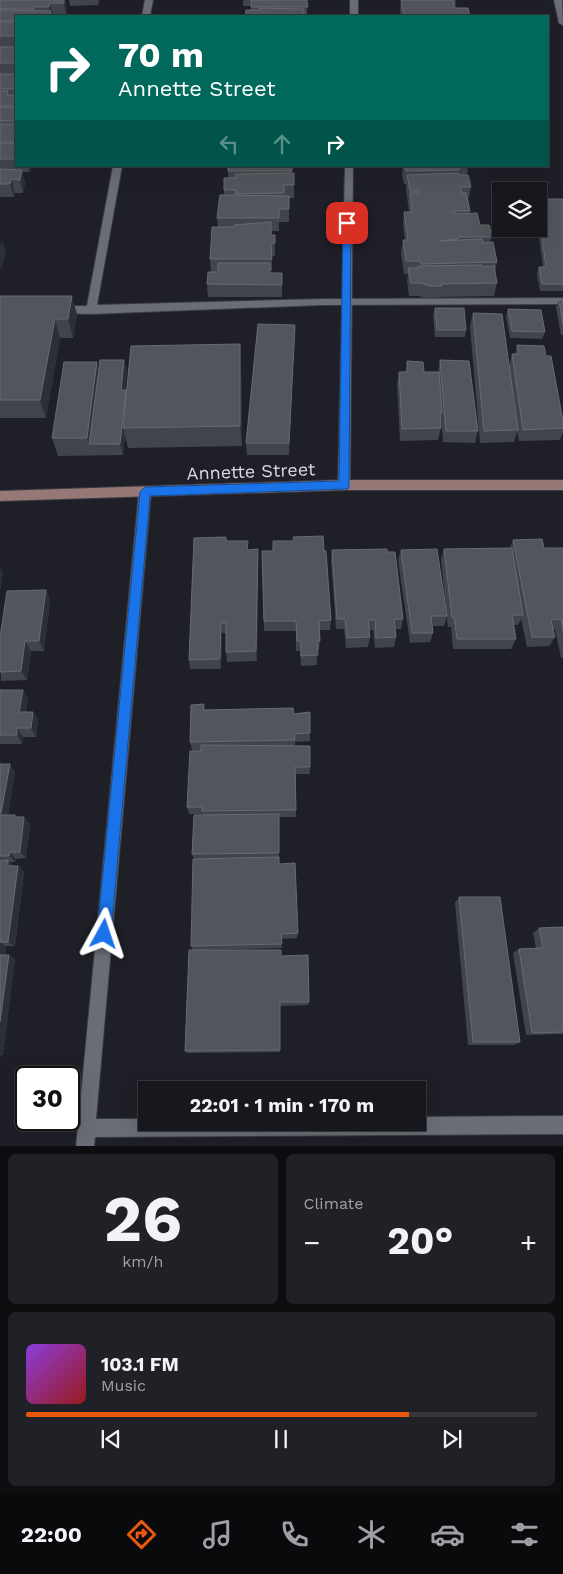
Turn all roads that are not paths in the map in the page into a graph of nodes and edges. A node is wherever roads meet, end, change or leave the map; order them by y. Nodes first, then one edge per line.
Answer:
1 (148, 0) edge
2 (354, 0) edge
3 (558, 0) edge
4 (146, 15) edge
5 (354, 15) edge
6 (563, 23) edge
7 (118, 167) edge
8 (349, 167) edge
9 (563, 301) edge
10 (346, 302) junction
11 (46, 310) edge
12 (92, 310) junction
13 (563, 485) edge
14 (344, 486) junction
15 (145, 492) junction
16 (0, 496) edge
17 (563, 1125) edge
18 (86, 1128) junction
19 (85, 1146) edge

1 - 4 street
2 - 5 street
3 - 6 street
7 - 12 street
8 - 10 street
9 - 10 street
10 - 12 street
10 - 14 street
11 - 12 street
13 - 14 street, Annette Street
14 - 15 street, Annette Street
15 - 16 street, Annette Street
15 - 18 street
17 - 18 street
18 - 19 street

